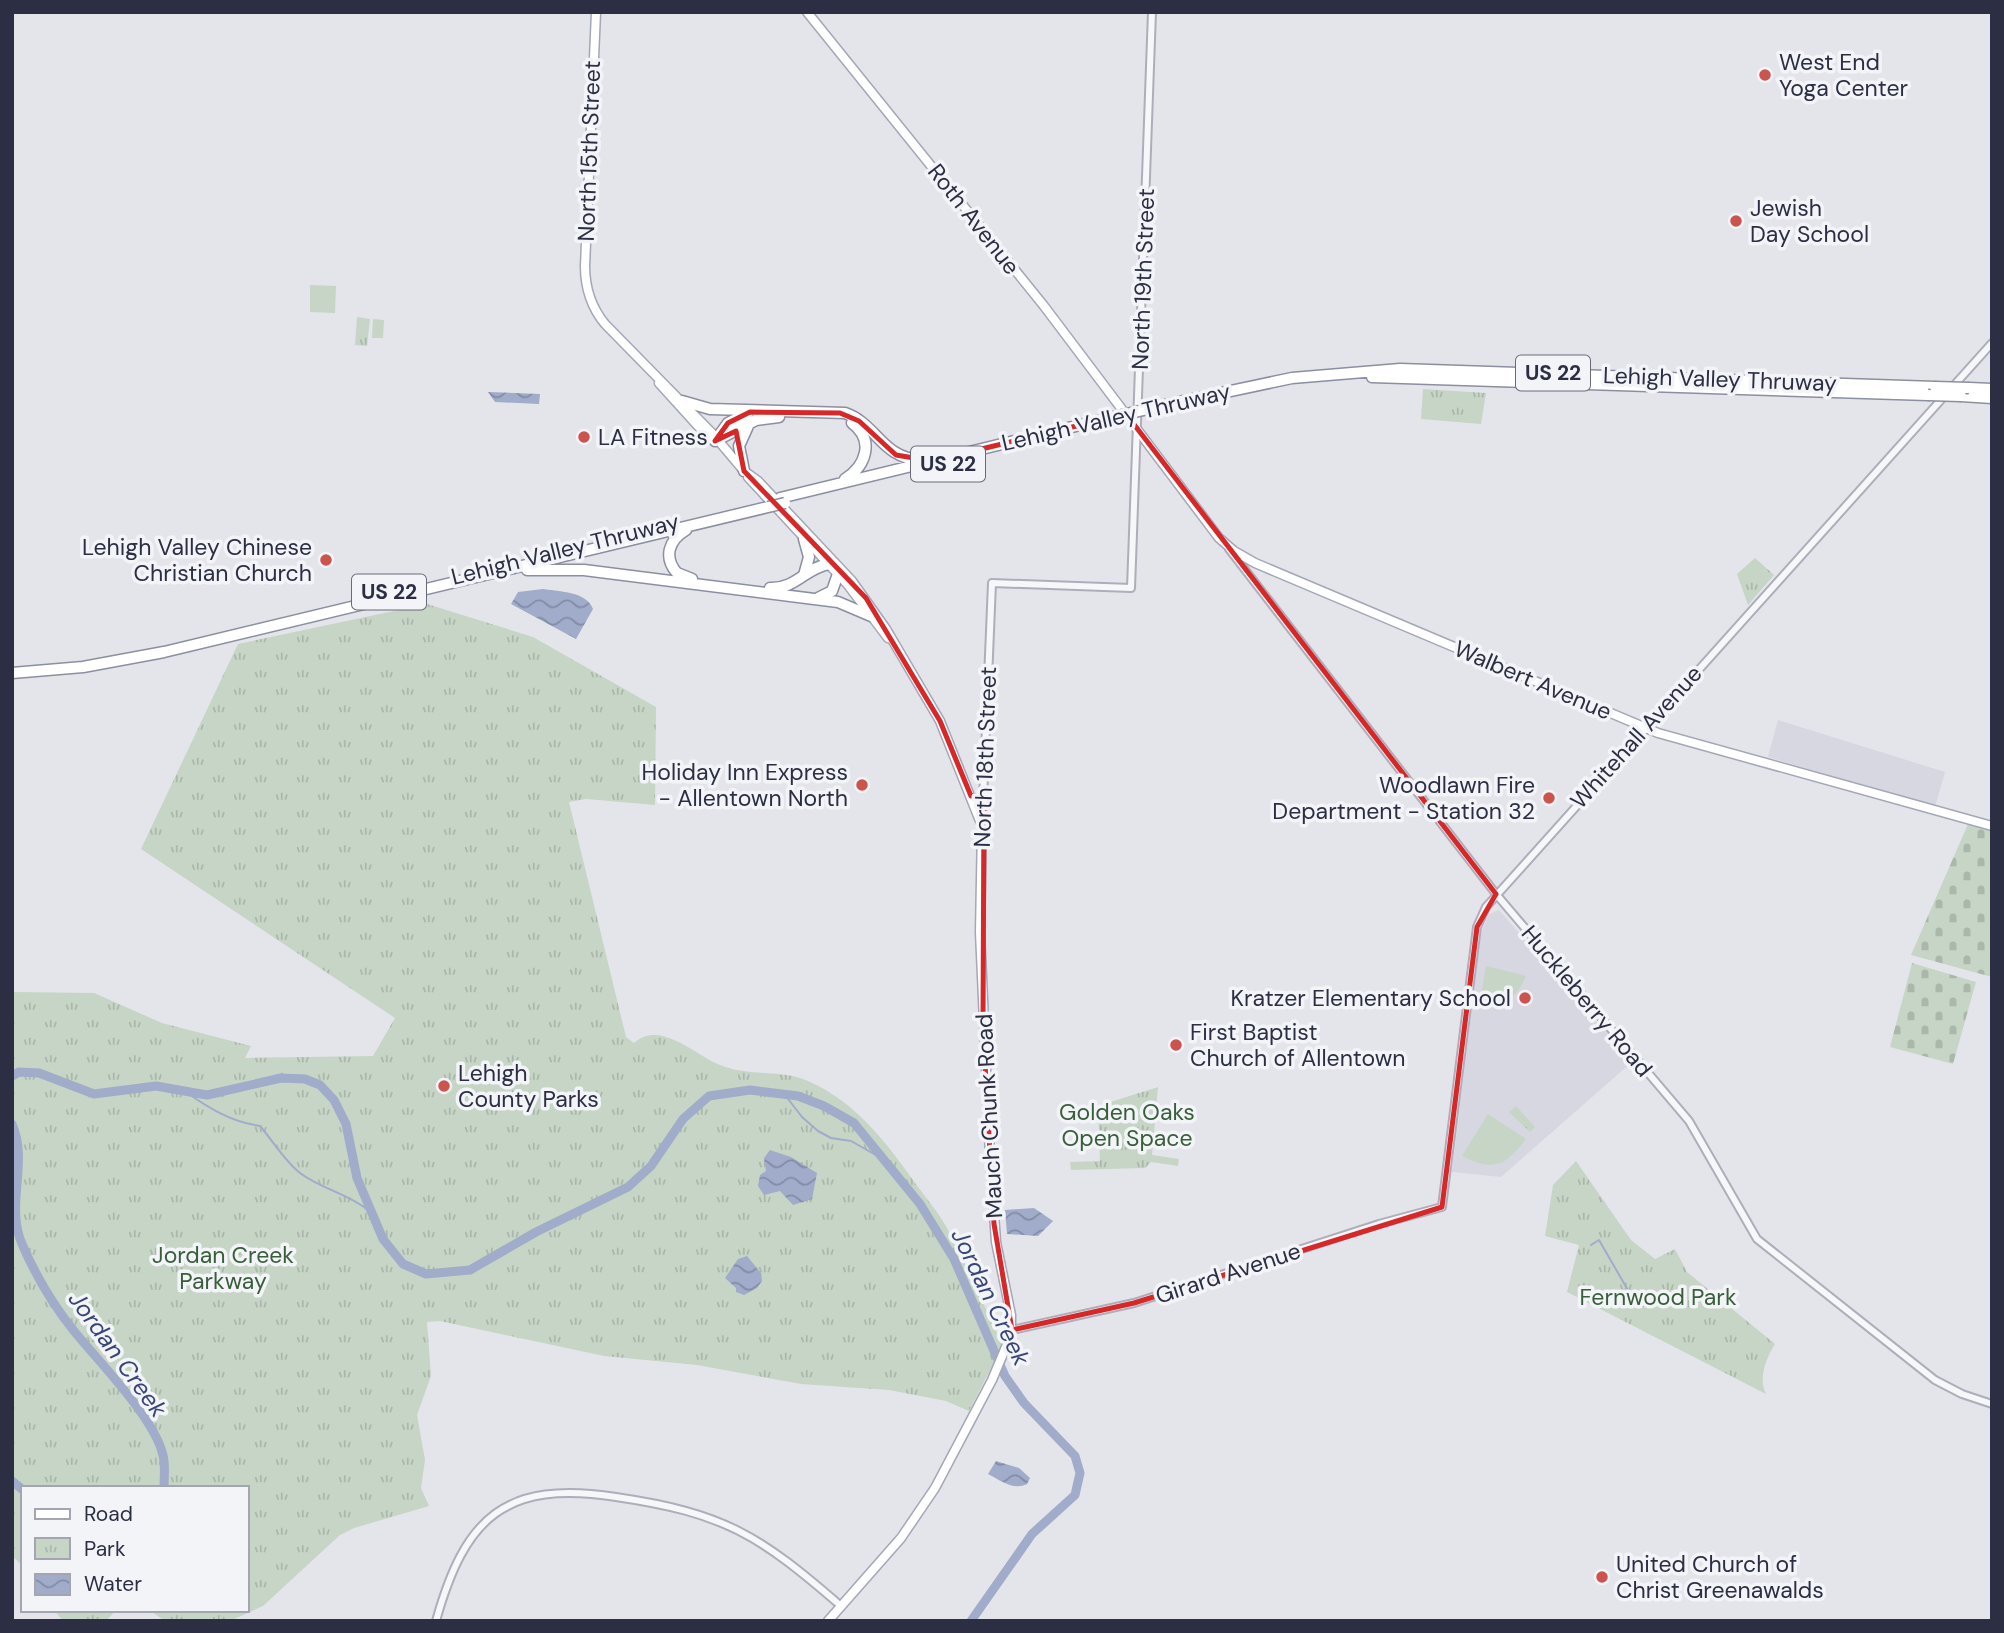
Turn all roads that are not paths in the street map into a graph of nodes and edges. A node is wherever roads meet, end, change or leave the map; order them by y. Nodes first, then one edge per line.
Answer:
1 (596, 12) edge
2 (807, 12) edge
3 (1153, 12) edge
4 (1992, 343) edge
5 (654, 375) junction
6 (1992, 389) edge
7 (1992, 398) edge
8 (682, 401) junction
9 (1175, 406) junction
10 (759, 411) junction
11 (752, 421) junction
12 (1110, 422) junction
13 (1137, 429) junction
14 (715, 441) junction
15 (932, 461) junction
16 (744, 471) junction
17 (835, 484) junction
18 (782, 500) junction
19 (766, 504) junction
20 (696, 524) junction
21 (804, 539) junction
22 (1225, 544) junction
23 (835, 568) junction
24 (501, 571) junction
25 (804, 576) junction
26 (992, 583) joint
27 (814, 599) junction
28 (871, 616) junction
29 (890, 640) junction
30 (12, 667) edge
31 (12, 673) edge
32 (1645, 727) junction
33 (984, 795) junction
34 (971, 796) junction
35 (982, 826) junction
36 (1992, 826) edge
37 (1496, 894) junction
38 (980, 932) joint
39 (1442, 1207) joint
40 (1012, 1330) junction
41 (1992, 1405) edge
42 (841, 1606) junction
43 (436, 1621) edge
44 (828, 1621) edge

1 - 5 main road, North 15th Street
2 - 13 main road, Roth Avenue
3 - 13 street, North 19th Street
4 - 32 street, Whitehall Avenue
5 - 8 main road
5 - 14 main road
6 - 9 highway, Lehigh Valley Thruway / US 22, bridge
7 - 9 highway, Lehigh Valley Thruway / US 22, bridge
8 - 10 highway
8 - 14 main road
9 - 12 highway, Lehigh Valley Thruway / US 22, bridge
10 - 14 highway
10 - 15 highway
11 - 14 highway
11 - 16 highway
11 - 17 highway
12 - 15 highway, Lehigh Valley Thruway / US 22
12 - 18 highway, Lehigh Valley Thruway / US 22
13 - 22 main road, Walbert Avenue
13 - 26 street, North 19th Street
14 - 16 main road
15 - 17 highway, Lehigh Valley Thruway / US 22
16 - 21 main road
16 - 23 main road
17 - 18 highway, Lehigh Valley Thruway / US 22
18 - 19 highway, Lehigh Valley Thruway / US 22
19 - 20 highway, Lehigh Valley Thruway / US 22
19 - 30 highway, Lehigh Valley Thruway / US 22
20 - 24 highway, Lehigh Valley Thruway / US 22
20 - 25 highway
21 - 23 main road
21 - 25 highway
22 - 32 main road, Walbert Avenue
22 - 37 street, Huckleberry Road
23 - 25 highway
23 - 27 highway
23 - 28 main road
23 - 29 main road
24 - 27 highway
24 - 31 highway, Lehigh Valley Thruway / US 22
26 - 33 street, North 18th Street
27 - 28 highway
28 - 29 main road
29 - 34 main road
32 - 36 main road, Walbert Avenue
32 - 37 street, Whitehall Avenue
33 - 34 street
33 - 35 street, North 18th Street
34 - 35 main road
35 - 38 main road, North 18th Street
37 - 39 street, Whitehall Avenue
37 - 41 street, Huckleberry Road
38 - 40 main road, Mauch Chunk Road
39 - 40 street, Girard Avenue
40 - 42 main road, Mauch Chunk Road
42 - 43 street
42 - 44 main road, Mauch Chunk Road

